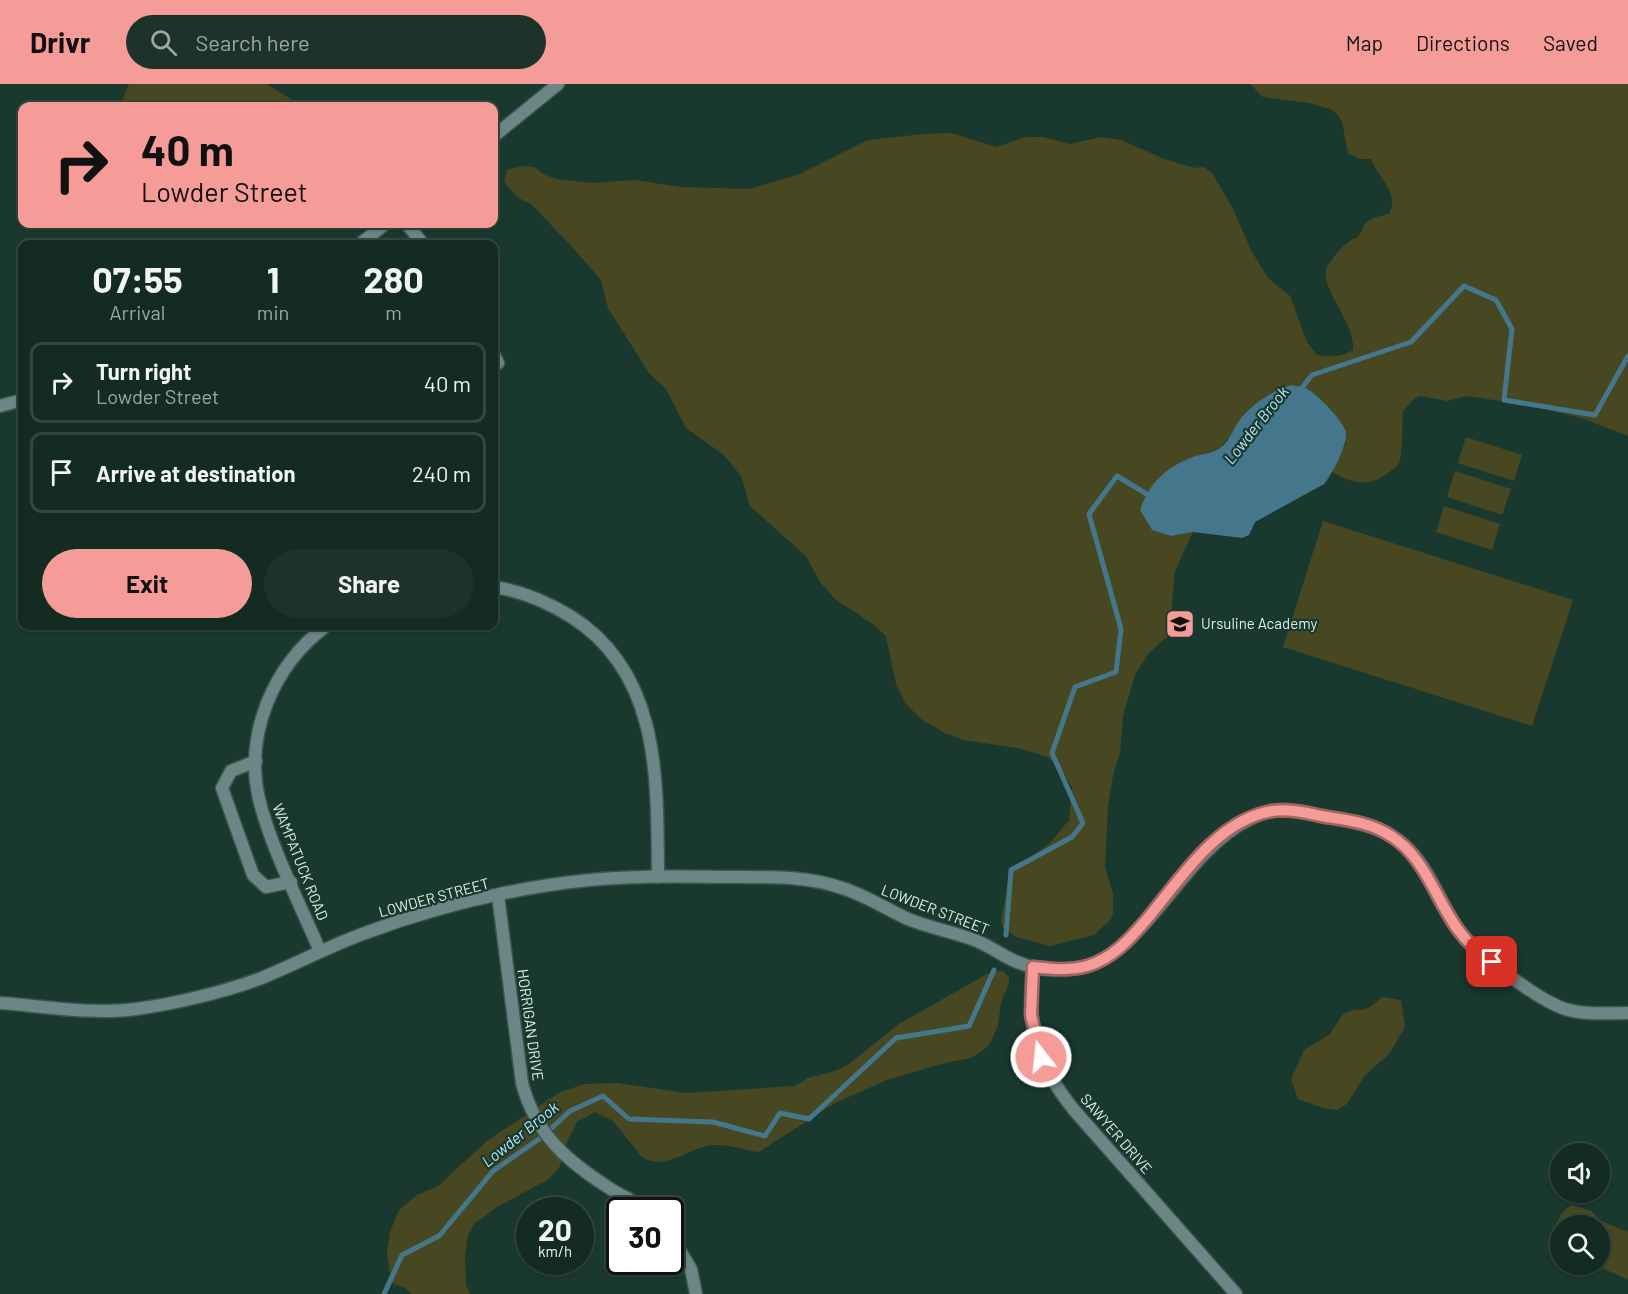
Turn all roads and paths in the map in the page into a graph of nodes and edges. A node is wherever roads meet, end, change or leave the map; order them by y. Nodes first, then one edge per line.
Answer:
1 (558, 84) edge
2 (498, 133) edge
3 (380, 228) edge
4 (410, 228) edge
5 (365, 240) edge
6 (420, 240) edge
7 (18, 401) edge
8 (0, 406) edge
9 (498, 588) edge
10 (322, 630) edge
11 (256, 761) junction
12 (658, 877) junction
13 (291, 882) junction
14 (498, 895) junction
15 (320, 951) junction
16 (1033, 967) junction
17 (0, 1003) edge
18 (1628, 1013) edge
19 (625, 1197) edge
20 (684, 1257) edge
21 (696, 1294) edge
22 (1236, 1294) edge

1 - 2 street
3 - 5 street
4 - 6 street
7 - 8 street
9 - 12 street
10 - 11 street, WAMPATUCK ROAD
11 - 13 street, WAMPATUCK ROAD
11 - 13 street
12 - 14 street, LOWDER STREET
12 - 16 street, LOWDER STREET
13 - 15 street, WAMPATUCK ROAD
14 - 15 street, LOWDER STREET
14 - 19 street, HORRIGAN DRIVE
15 - 17 street, LOWDER STREET
16 - 18 street, LOWDER STREET
16 - 22 street, SAWYER DRIVE
20 - 21 street

